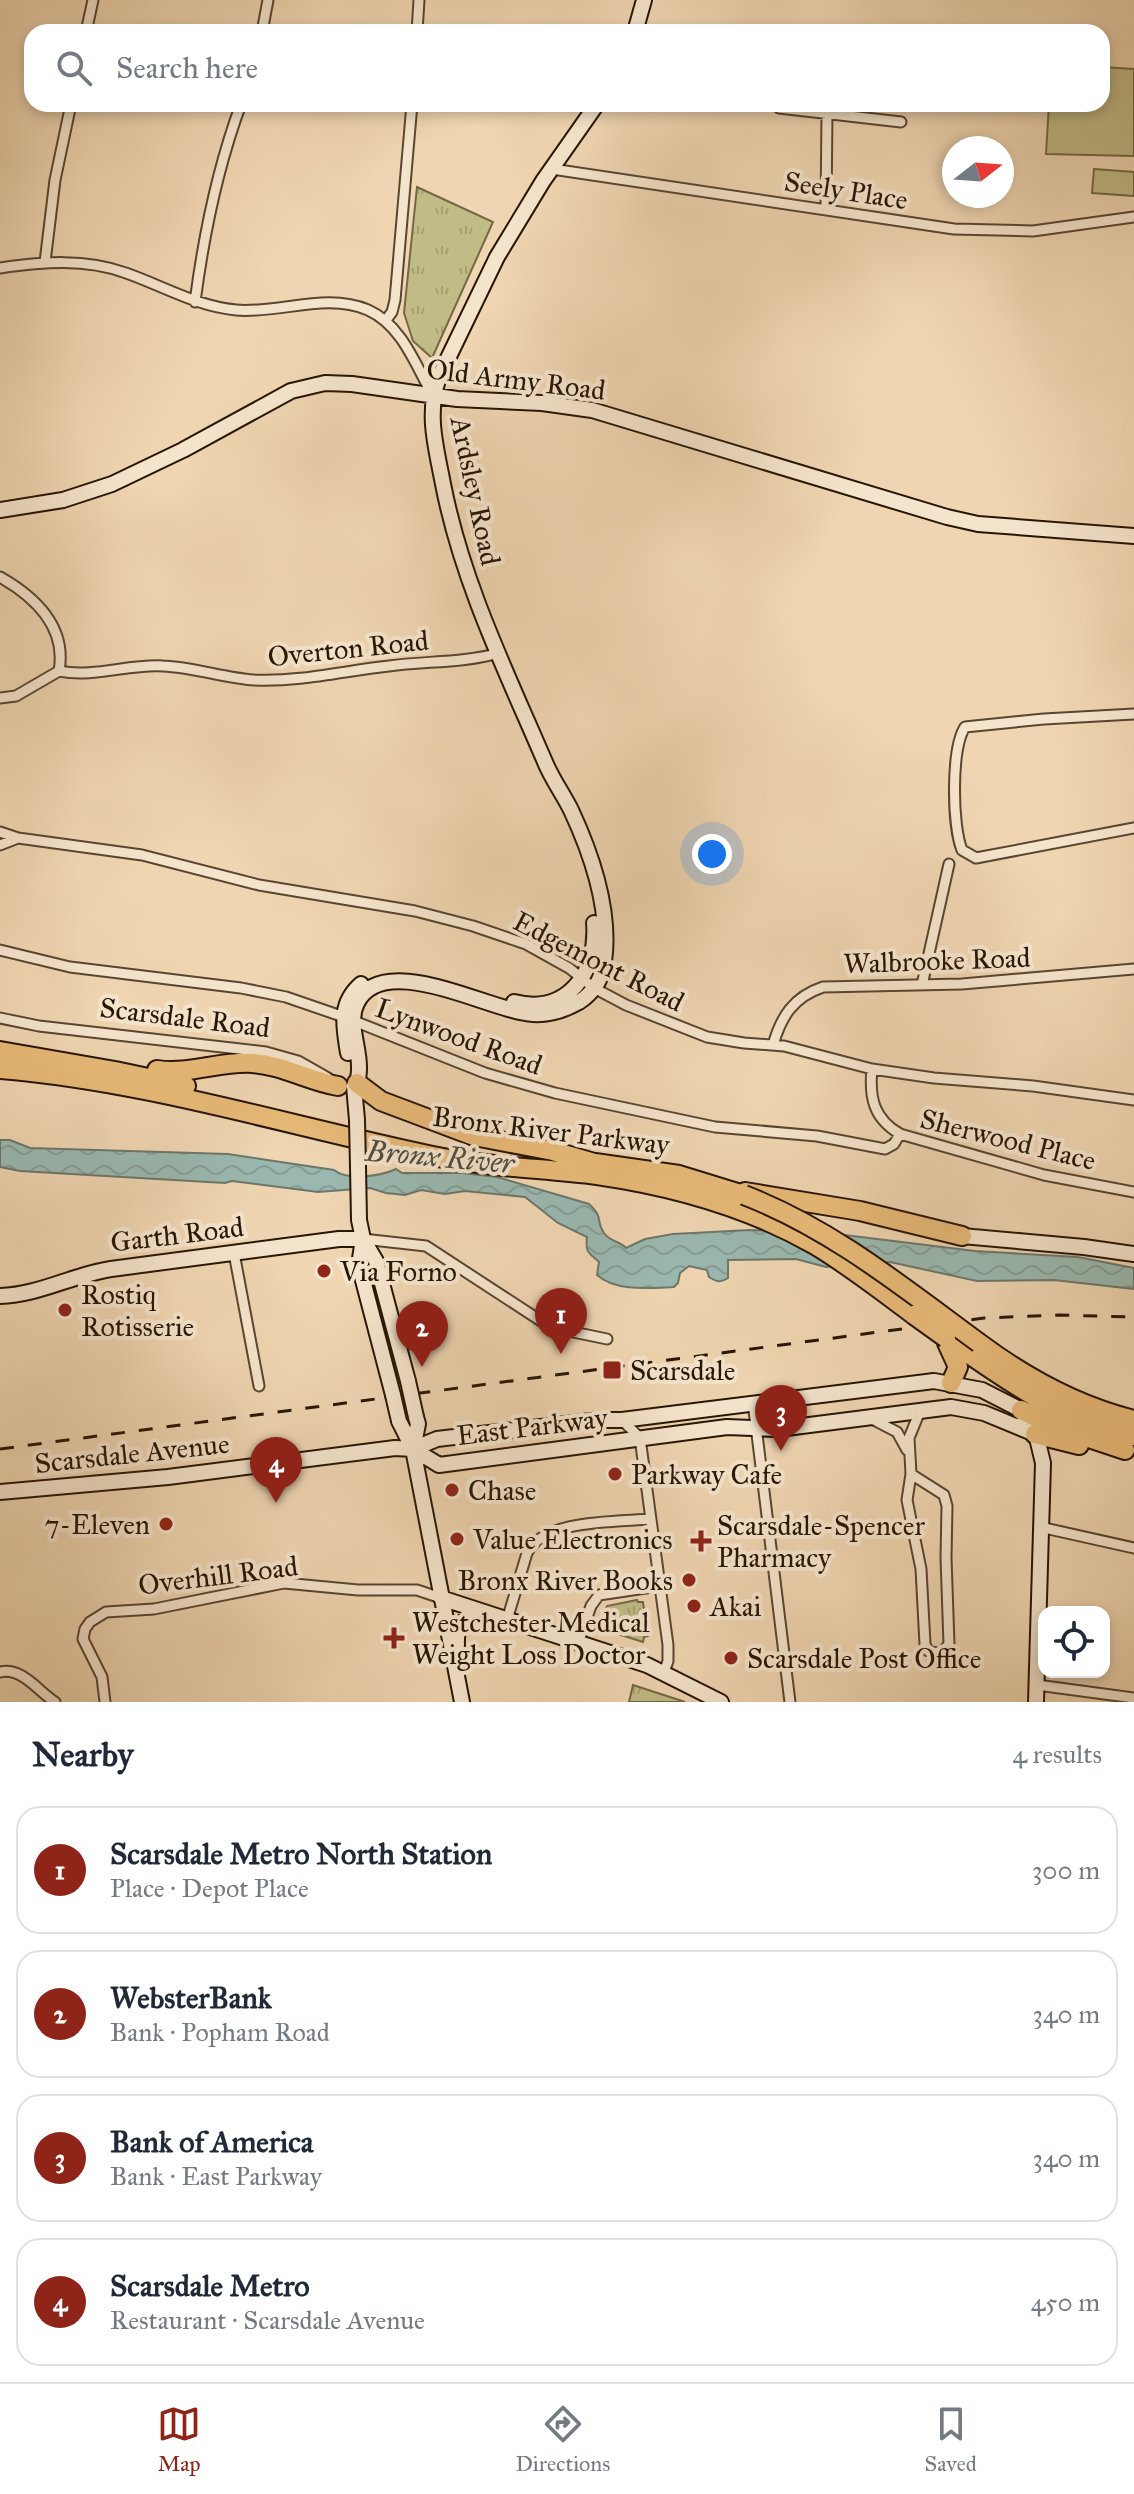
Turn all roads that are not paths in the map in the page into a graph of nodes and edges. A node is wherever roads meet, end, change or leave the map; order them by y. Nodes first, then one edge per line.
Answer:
1 (93, 0) edge
2 (268, 0) edge
3 (419, 0) edge
4 (644, 0) edge
5 (88, 24) edge
6 (264, 24) edge
7 (418, 24) edge
8 (637, 24) edge
9 (69, 112) edge
10 (238, 112) edge
11 (411, 112) edge
12 (591, 112) edge
13 (817, 112) edge
14 (827, 113) junction
15 (901, 122) dead end
16 (552, 169) junction
17 (826, 208) junction
18 (1134, 217) edge
19 (45, 262) junction
20 (0, 268) edge
21 (195, 302) junction
22 (386, 320) junction
23 (433, 396) junction
24 (0, 510) edge
25 (1134, 536) edge
26 (0, 577) edge
27 (499, 653) junction
28 (59, 671) junction
29 (0, 698) edge
30 (1134, 714) edge
31 (1134, 828) edge
32 (0, 832) edge
33 (18, 838) junction
34 (0, 845) edge
35 (949, 864) dead end
36 (0, 950) edge
37 (1134, 969) edge
38 (588, 983) junction
39 (922, 985) junction
40 (0, 1018) edge
41 (349, 1019) junction
42 (773, 1045) junction
43 (0, 1051) edge
44 (73, 1064) junction
45 (0, 1069) edge
46 (872, 1069) junction
47 (350, 1087) junction
48 (1134, 1100) edge
49 (900, 1134) junction
50 (594, 1163) junction
51 (1134, 1192) edge
52 (738, 1198) junction
53 (962, 1236) joint
54 (363, 1239) junction
55 (234, 1253) junction
56 (1134, 1254) edge
57 (0, 1296) edge
58 (607, 1339) dead end
59 (950, 1343) junction
60 (942, 1382) junction
61 (259, 1386) dead end
62 (753, 1402) junction
63 (934, 1409) junction
64 (650, 1416) junction
65 (869, 1418) junction
66 (1019, 1418) junction
67 (622, 1420) junction
68 (1134, 1420) edge
69 (756, 1428) junction
70 (505, 1430) junction
71 (1035, 1434) junction
72 (647, 1438) junction
73 (1131, 1446) edge
74 (413, 1449) junction
75 (909, 1453) junction
76 (502, 1456) junction
77 (911, 1474) junction
78 (0, 1492) edge
79 (1041, 1495) junction
80 (651, 1519) junction
81 (1040, 1527) junction
82 (1134, 1548) edge
83 (659, 1586) junction
84 (441, 1598) junction
85 (476, 1610) junction
86 (507, 1620) junction
87 (578, 1643) junction
88 (0, 1672) edge
89 (664, 1672) junction
90 (456, 1673) junction
91 (1037, 1685) junction
92 (1134, 1698) edge
93 (55, 1702) edge
94 (105, 1702) edge
95 (462, 1702) edge
96 (721, 1702) edge
97 (790, 1702) edge
98 (1036, 1702) edge

1 - 5 street
2 - 6 street
3 - 7 street
4 - 8 street
9 - 19 street
10 - 21 street
11 - 22 street
12 - 16 street, Ardsley Road
13 - 14 street
14 - 15 street
14 - 17 street
16 - 17 street, Seely Place
16 - 23 street, Ardsley Road
17 - 18 street, Seely Place
19 - 20 street
19 - 21 street
21 - 22 street
22 - 23 street
23 - 24 street, Old Army Road
23 - 25 street, Old Army Road
23 - 27 street, Ardsley Road
26 - 28 street
27 - 28 street, Overton Road
27 - 38 street, Ardsley Road
28 - 29 street
30 - 31 street
32 - 33 street, Edgemont Road
33 - 34 street
33 - 38 street, Edgemont Road
35 - 39 street
36 - 41 street, Lynwood Road
37 - 39 street, Walbrooke Road
38 - 41 street
38 - 42 street, Edgemont Road
39 - 42 street, Walbrooke Road
40 - 47 street, Scarsdale Road
41 - 47 street
41 - 49 street, Lynwood Road
42 - 46 street, Edgemont Road
43 - 44 highway, Bronx River Parkway
44 - 47 highway
44 - 50 highway, Bronx River Parkway
45 - 52 highway, Bronx River Parkway
46 - 48 street, Edgemont Road
46 - 49 street, Sherwood Place
47 - 50 highway
47 - 54 street, bridge
49 - 51 street, Sherwood Place
50 - 52 highway, Bronx River Parkway
52 - 53 highway
52 - 59 highway, Bronx River Parkway, bridge
52 - 68 highway, Bronx River Parkway, bridge
53 - 56 street
54 - 55 street, Garth Road
54 - 58 street
54 - 74 street, bridge
54 - 74 street, bridge
55 - 57 street, Garth Road
55 - 61 street
59 - 60 highway
59 - 73 highway, Bronx River Parkway
60 - 62 street, East Parkway
60 - 63 street
60 - 66 street, East Parkway
62 - 64 street, East Parkway
62 - 69 street
63 - 65 street, East Parkway
63 - 66 street, East Parkway
63 - 75 street
64 - 67 street, East Parkway
64 - 72 street
65 - 69 street, East Parkway
65 - 75 street
66 - 71 street
66 - 73 highway
66 - 79 street
67 - 70 street, East Parkway
67 - 72 street
69 - 72 street, East Parkway
69 - 97 street
70 - 74 street, East Parkway
70 - 76 street
71 - 73 highway
71 - 79 street
72 - 76 street, East Parkway
72 - 80 street
74 - 76 street, East Parkway
74 - 78 street, Scarsdale Avenue
74 - 84 street
75 - 77 street
77 - 77 street
79 - 81 street
80 - 83 street
80 - 86 street
81 - 82 street
81 - 91 street
83 - 87 street
83 - 89 street
84 - 85 street
84 - 90 street
84 - 94 street, Overhill Road
85 - 86 street
85 - 90 street
86 - 87 street
87 - 89 street
88 - 93 street
89 - 96 street
90 - 95 street
91 - 92 street
91 - 98 street

